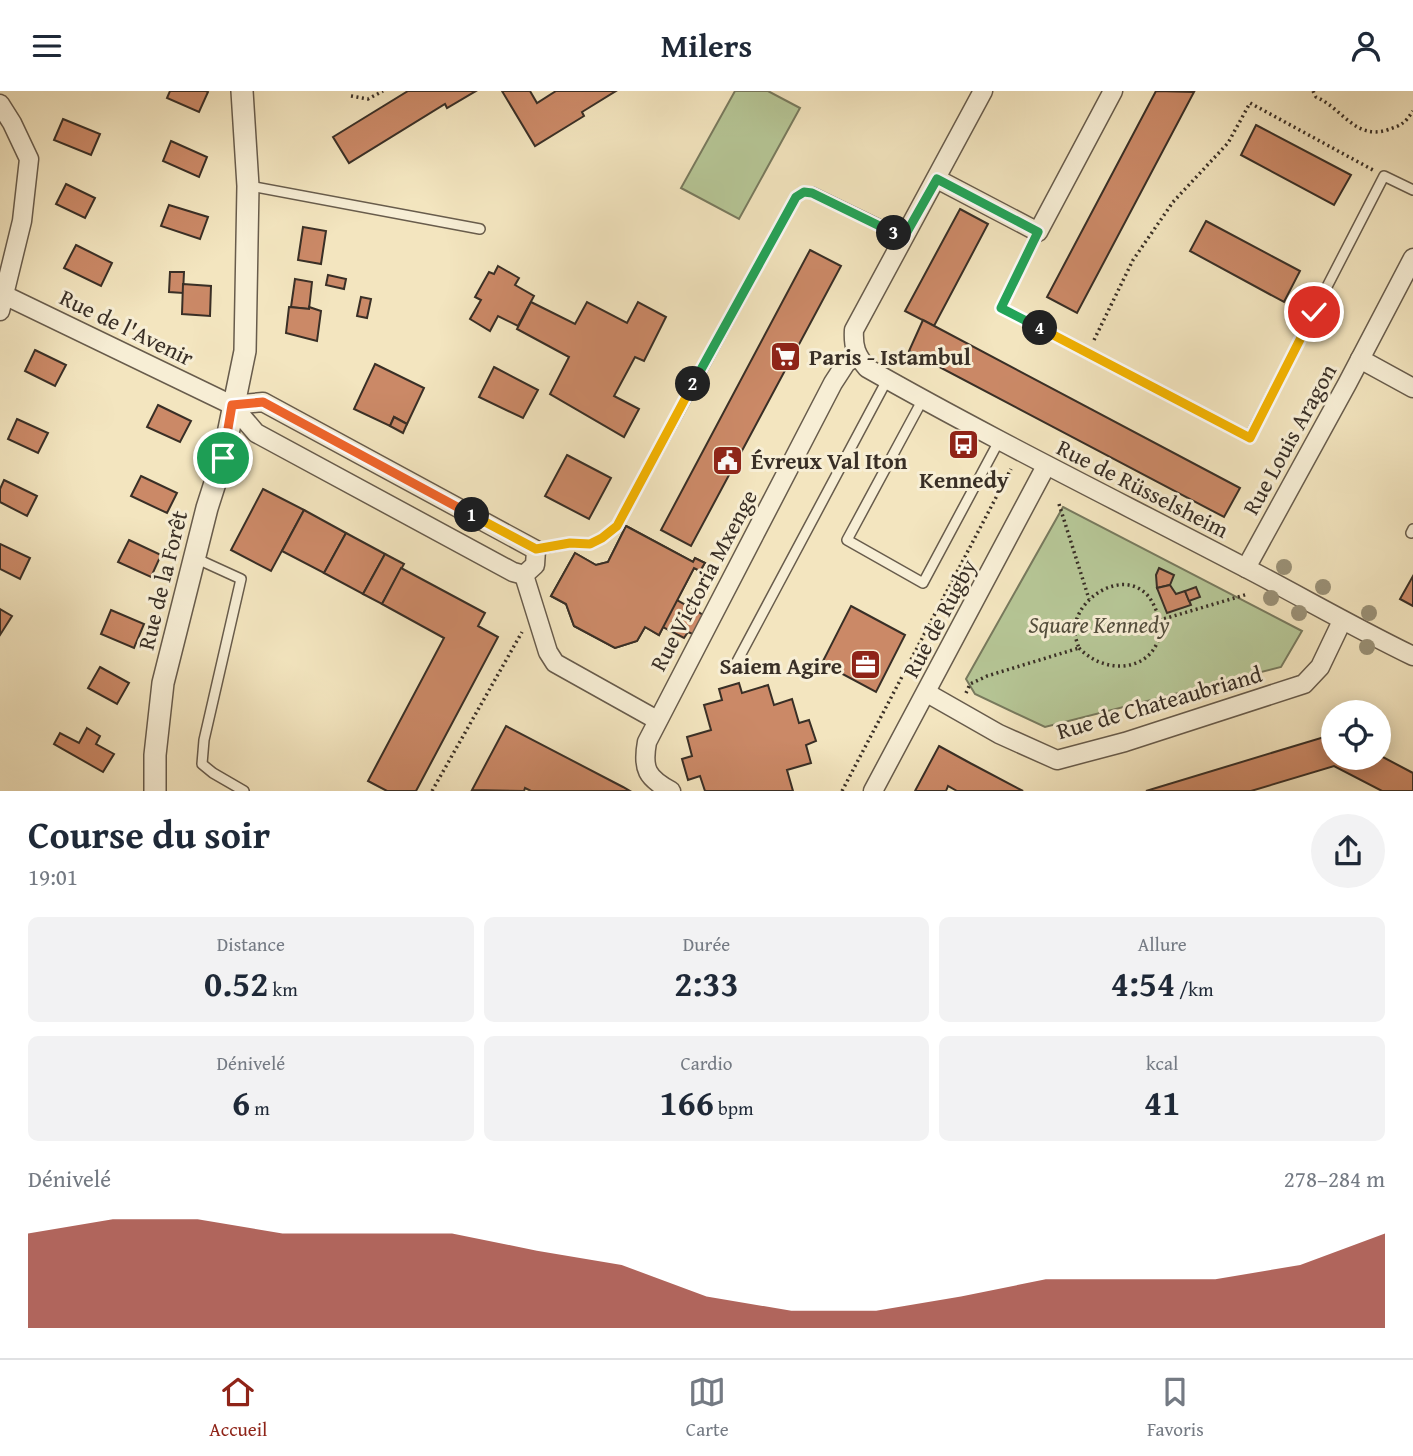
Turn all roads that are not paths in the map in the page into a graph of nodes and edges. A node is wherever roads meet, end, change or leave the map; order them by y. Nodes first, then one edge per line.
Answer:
1 (242, 91) edge
2 (983, 91) edge
3 (1113, 91) edge
4 (0, 104) edge
5 (937, 179) junction
6 (248, 186) junction
7 (1413, 190) edge
8 (480, 229) dead end
9 (1038, 232) junction
10 (903, 239) junction
11 (1413, 258) edge
12 (1, 299) edge
13 (857, 356) junction
14 (1360, 359) junction
15 (887, 380) junction
16 (1413, 388) edge
17 (922, 399) junction
18 (232, 405) junction
19 (999, 440) junction
20 (1046, 466) junction
21 (536, 549) junction
22 (194, 557) junction
23 (1246, 568) junction
24 (524, 575) junction
25 (1342, 621) junction
26 (1413, 656) edge
27 (733, 669) dead end
28 (927, 693) junction
29 (657, 720) junction
30 (155, 791) edge
31 (244, 791) edge
32 (671, 791) edge
33 (873, 791) edge

1 - 6 street, Rue de la Forêt
2 - 5 street
3 - 9 street
4 - 12 street
5 - 9 street
5 - 10 street
6 - 8 lane
6 - 18 street, Rue de la Forêt
7 - 9 lane
10 - 13 street
10 - 21 lane
11 - 14 street, Rue Louis Aragon
12 - 18 street, Rue de l'Avenir
13 - 15 street, Rue de Rüsselsheim
13 - 29 street, Rue Victoria Mxenge
14 - 16 street
14 - 23 street, Rue Louis Aragon
15 - 17 street, Rue de Rüsselsheim
15 - 27 lane
17 - 19 street, Rue de Rüsselsheim
17 - 19 lane
18 - 21 street
18 - 22 street, Rue de la Forêt
18 - 24 street
19 - 20 street, Rue de Rüsselsheim
20 - 23 street, Rue de Rüsselsheim
20 - 28 street, Rue de Rugby
21 - 24 street
22 - 30 street, Rue de la Forêt
22 - 31 lane
23 - 25 street, Rue de Rüsselsheim
24 - 29 street
25 - 26 street, Rue de Rüsselsheim
25 - 28 street, Rue de Chateaubriand
28 - 33 street, Rue de Rugby
29 - 32 street, Rue Victoria Mxenge

